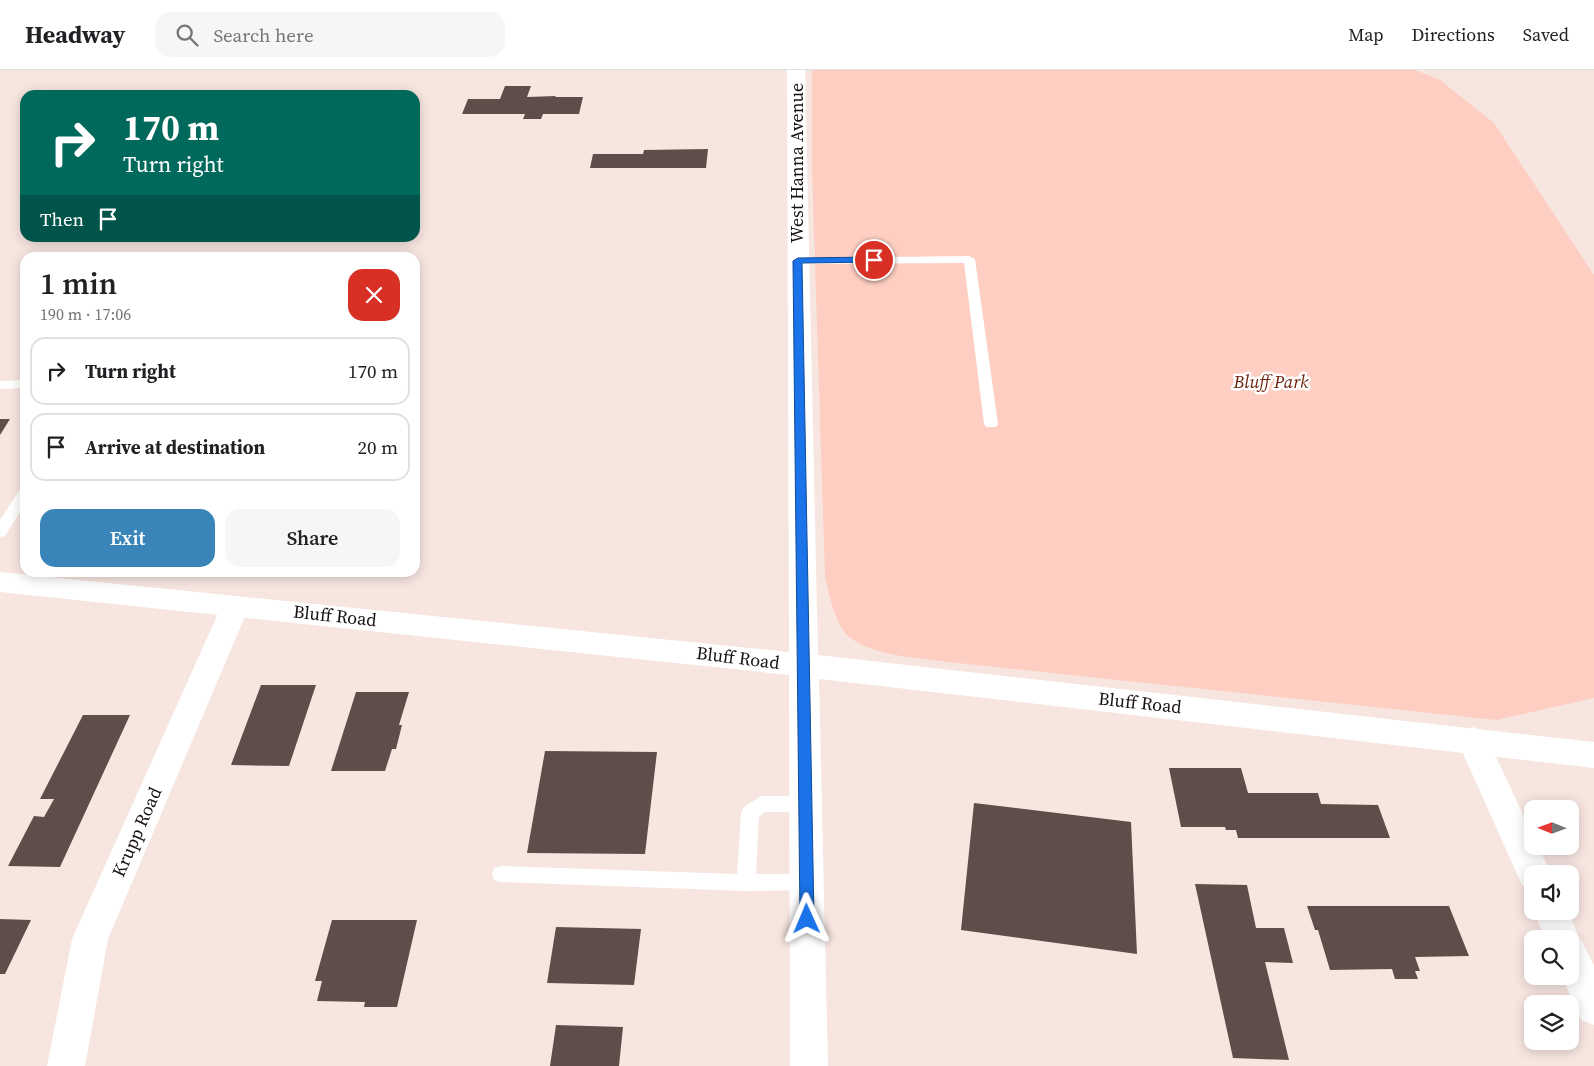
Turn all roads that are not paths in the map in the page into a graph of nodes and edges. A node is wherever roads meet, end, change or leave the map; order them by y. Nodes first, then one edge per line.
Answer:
1 (796, 70) edge
2 (798, 261) junction
3 (20, 384) edge
4 (0, 385) edge
5 (991, 424) dead end
6 (20, 502) edge
7 (0, 532) edge
8 (0, 582) edge
9 (236, 607) junction
10 (803, 666) junction
11 (1473, 740) junction
12 (1594, 755) edge
13 (806, 804) junction
14 (1530, 865) edge
15 (501, 874) dead end
16 (746, 882) junction
17 (807, 882) junction
18 (1579, 974) edge
19 (1594, 1007) edge
20 (66, 1066) edge
21 (809, 1066) edge

1 - 2 main road, West Hanna Avenue
2 - 5 lane
2 - 10 main road, West Hanna Avenue
3 - 4 lane
6 - 7 lane
8 - 9 main road, Bluff Road
9 - 10 main road, Bluff Road
9 - 20 main road, Krupp Road
10 - 11 main road, Bluff Road
10 - 13 main road, West Hanna Avenue
11 - 12 main road, Bluff Road
11 - 14 main road
13 - 16 lane
13 - 17 main road, West Hanna Avenue
15 - 16 lane
16 - 17 lane
17 - 21 main road, West Hanna Avenue
18 - 19 main road

